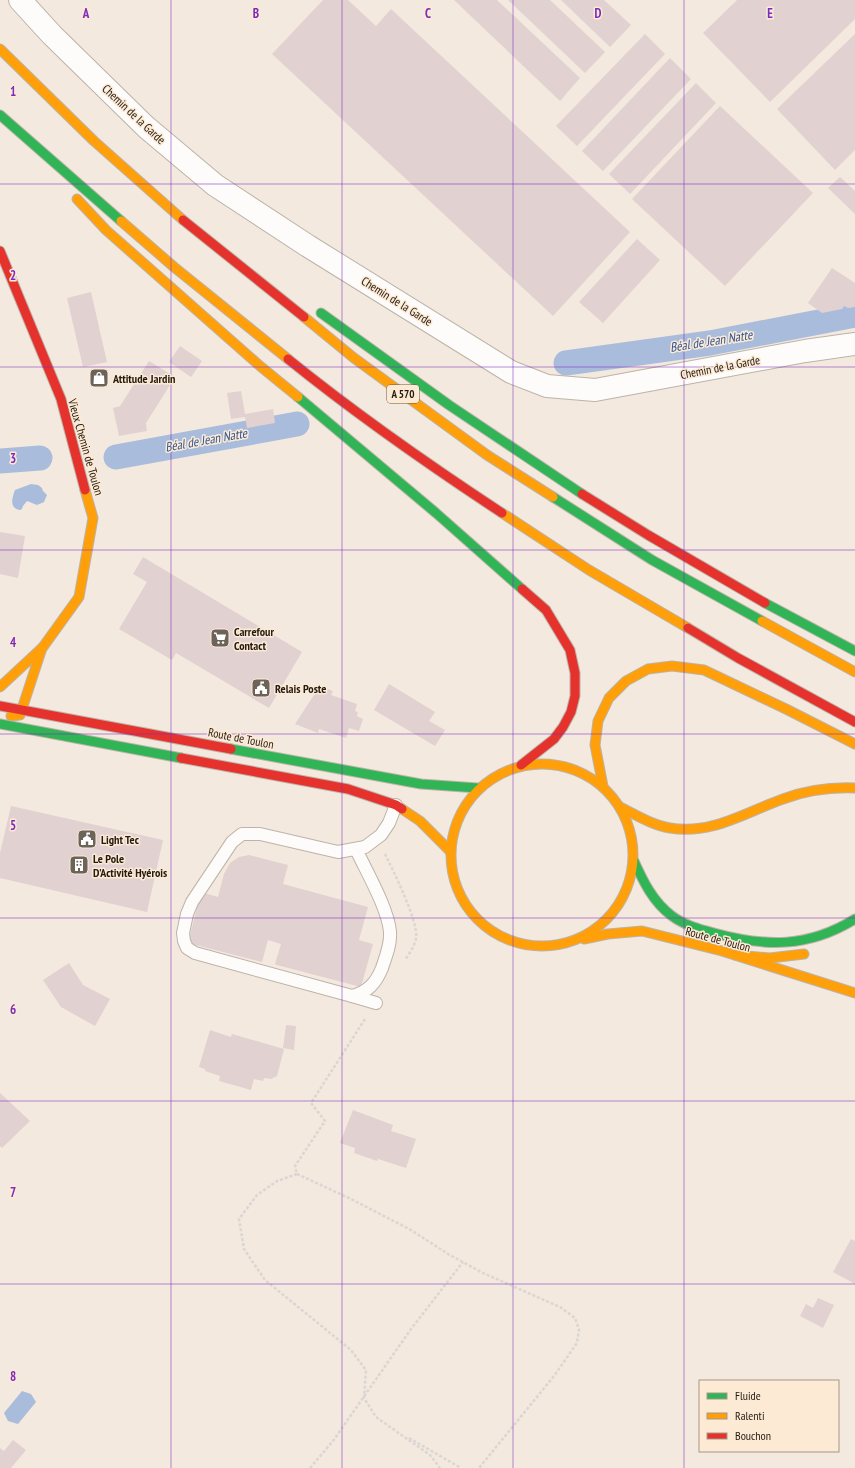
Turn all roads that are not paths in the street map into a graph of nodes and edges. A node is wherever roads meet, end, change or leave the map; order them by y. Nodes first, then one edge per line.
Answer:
1 (20, 0) edge
2 (0, 49) edge
3 (0, 116) edge
4 (53, 173) dead end
5 (69, 190) dead end
6 (174, 212) junction
7 (0, 251) edge
8 (246, 259) dead end
9 (316, 309) dead end
10 (855, 344) edge
11 (43, 647) junction
12 (855, 651) edge
13 (855, 672) edge
14 (0, 687) edge
15 (0, 706) edge
16 (22, 710) junction
17 (0, 715) edge
18 (0, 719) edge
19 (855, 722) edge
20 (0, 724) edge
21 (21, 728) junction
22 (855, 744) edge
23 (521, 765) junction
24 (603, 786) junction
25 (478, 788) junction
26 (855, 788) edge
27 (396, 804) junction
28 (620, 807) junction
29 (356, 849) junction
30 (450, 851) junction
31 (634, 862) junction
32 (855, 919) edge
33 (572, 941) junction
34 (814, 952) dead end
35 (735, 955) junction
36 (855, 993) edge
37 (352, 996) junction
38 (376, 1003) road end

1 - 10 street, Chemin de la Garde
2 - 6 main road, A 570
3 - 4 main road
3 - 19 main road
5 - 23 main road
6 - 8 main road
6 - 13 main road, A 570
7 - 11 main road, Vieux Chemin de Toulon
9 - 12 main road
11 - 14 main road
11 - 16 main road
15 - 16 main road, Route de Toulon
16 - 17 main road
16 - 25 main road, Route de Toulon
18 - 21 main road
20 - 21 main road
21 - 27 main road
22 - 24 main road
23 - 24 main road
23 - 25 main road, Route de Toulon
24 - 28 main road
25 - 30 main road, Route de Toulon
26 - 28 main road
27 - 29 lane
27 - 30 main road
28 - 31 main road
29 - 37 lane
29 - 37 lane
30 - 33 main road, Route de Toulon
31 - 32 main road
31 - 33 main road
33 - 35 main road, Route de Toulon
34 - 35 main road
35 - 36 main road, Route de Toulon
37 - 38 lane

